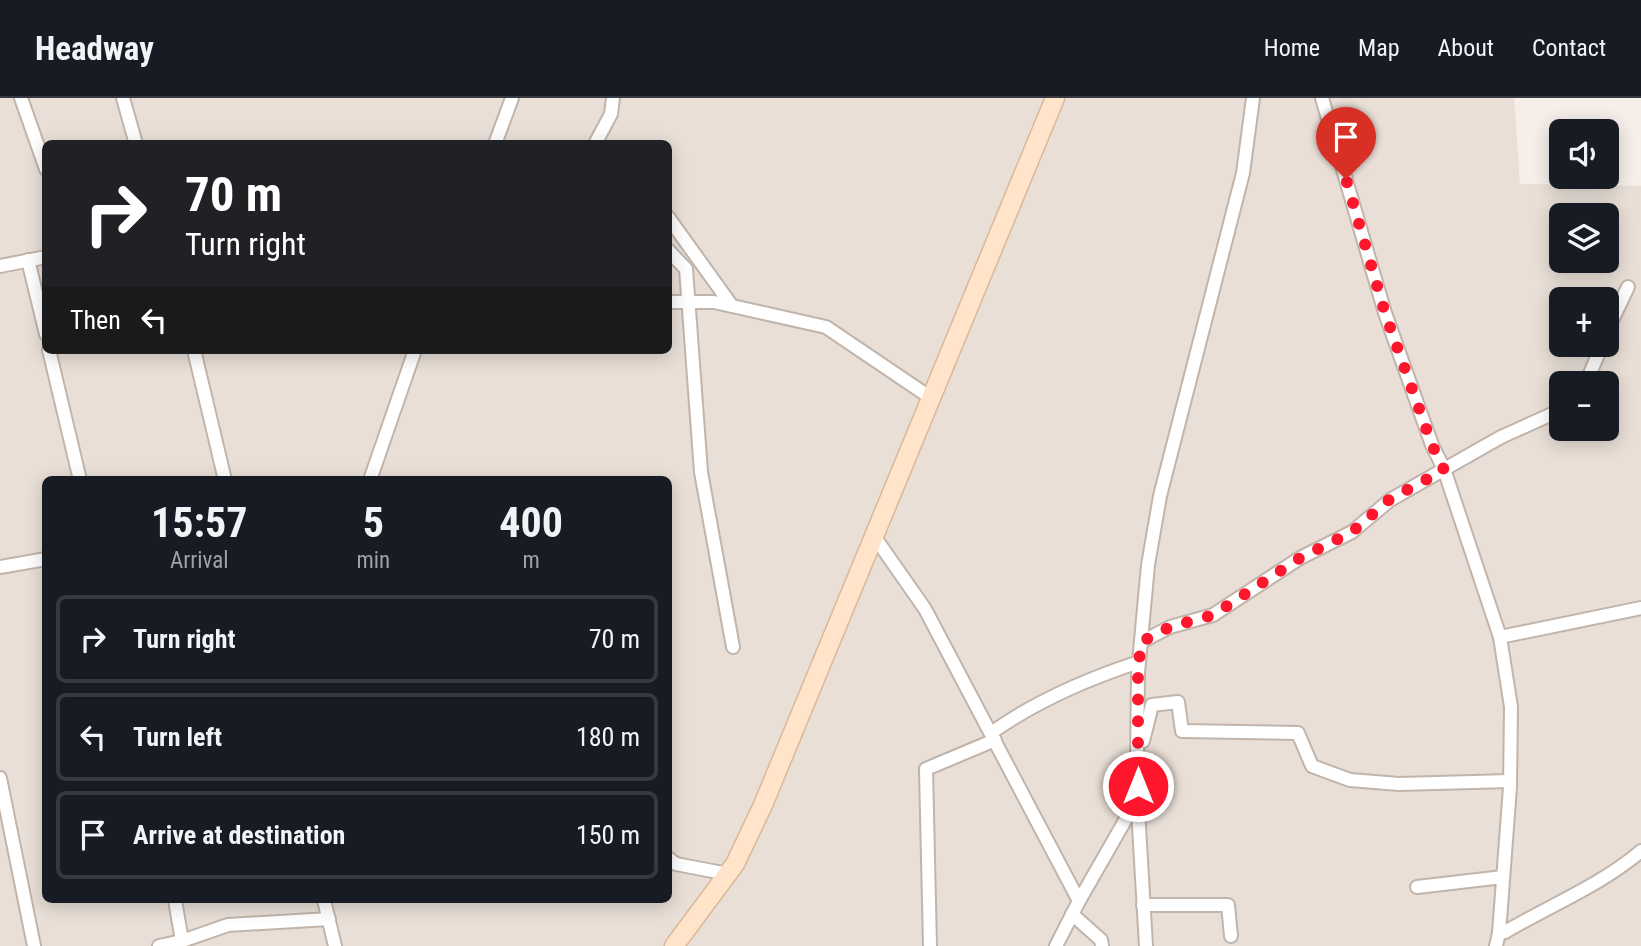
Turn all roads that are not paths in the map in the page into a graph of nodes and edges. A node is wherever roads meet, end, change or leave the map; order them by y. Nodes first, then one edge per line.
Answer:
1 (21, 98) edge
2 (123, 98) edge
3 (512, 98) edge
4 (613, 98) edge
5 (1055, 98) edge
6 (1253, 98) edge
7 (1322, 98) edge
8 (135, 140) edge
9 (496, 140) edge
10 (597, 140) edge
11 (42, 158) edge
12 (672, 223) edge
13 (672, 254) edge
14 (42, 258) edge
15 (27, 261) junction
16 (0, 266) edge
17 (1628, 287) dead end
18 (672, 302) edge
19 (688, 302) junction
20 (732, 306) junction
21 (1619, 306) edge
22 (42, 319) edge
23 (50, 354) edge
24 (195, 354) edge
25 (414, 354) edge
26 (931, 398) junction
27 (1549, 415) edge
28 (1444, 470) junction
29 (79, 476) edge
30 (224, 476) edge
31 (371, 476) edge
32 (874, 536) junction
33 (42, 560) edge
34 (0, 567) edge
35 (1641, 608) edge
36 (1500, 637) junction
37 (1141, 642) junction
38 (733, 647) dead end
39 (1139, 662) junction
40 (993, 737) junction
41 (1138, 762) junction
42 (0, 778) edge
43 (1510, 781) junction
44 (1641, 851) edge
45 (672, 861) edge
46 (728, 874) junction
47 (1503, 877) junction
48 (1417, 887) dead end
49 (1079, 901) junction
50 (175, 903) edge
51 (325, 903) edge
52 (1143, 905) junction
53 (1072, 914) junction
54 (329, 919) junction
55 (1499, 933) junction
56 (1231, 936) dead end
57 (181, 941) junction
58 (34, 946) edge
59 (159, 946) edge
60 (335, 946) edge
61 (674, 946) edge
62 (930, 946) edge
63 (1056, 946) edge
64 (1102, 946) edge
65 (1146, 946) edge
66 (1496, 946) edge

1 - 11 street
2 - 8 street
3 - 9 street
4 - 10 street
5 - 26 street
6 - 37 street
7 - 28 street
12 - 20 street
13 - 19 street
14 - 15 street
15 - 16 street
15 - 22 street
17 - 21 street
18 - 19 street
19 - 20 street
19 - 38 street
20 - 26 street
23 - 29 street
24 - 30 street
25 - 31 street
26 - 32 street
27 - 28 street
28 - 36 street
28 - 37 street
32 - 40 street
32 - 46 street
33 - 34 street
35 - 36 street
36 - 43 street
37 - 39 street
39 - 40 street
39 - 41 street
40 - 49 street
40 - 62 street
41 - 43 street
41 - 49 street
41 - 52 street
42 - 58 street
43 - 47 street
44 - 55 street
45 - 46 street
46 - 61 street
47 - 48 street
47 - 55 street
49 - 53 street
50 - 57 street
51 - 54 street
52 - 56 street
52 - 65 street
53 - 63 street
53 - 64 street
54 - 57 street
54 - 60 street
55 - 66 street
57 - 59 street

